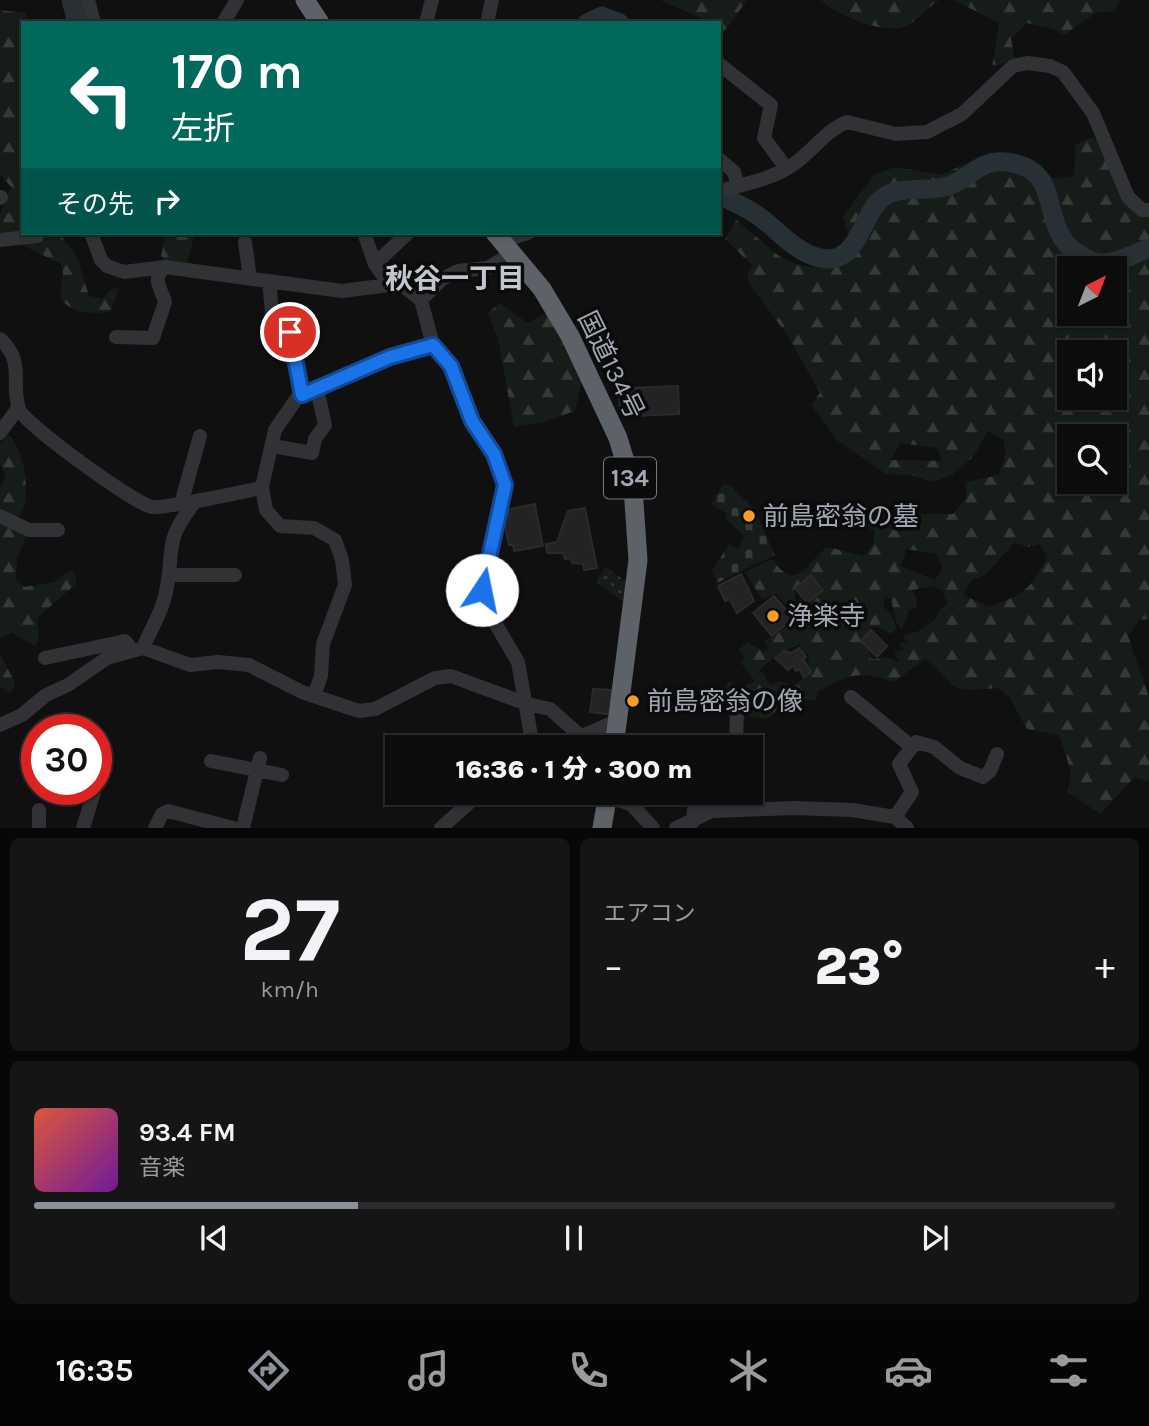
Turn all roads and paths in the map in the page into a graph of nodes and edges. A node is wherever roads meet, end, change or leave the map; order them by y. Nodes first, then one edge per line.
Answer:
1 (88, 0) edge
2 (304, 0) edge
3 (432, 0) edge
4 (492, 0) edge
5 (93, 21) edge
6 (319, 21) edge
7 (427, 21) edge
8 (487, 21) edge
9 (721, 66) edge
10 (721, 161) edge
11 (786, 168) junction
12 (728, 189) edge
13 (1149, 210) edge
14 (37, 235) edge
15 (92, 235) edge
16 (365, 235) edge
17 (406, 235) edge
18 (522, 235) edge
19 (0, 240) edge
20 (245, 242) dead end
21 (503, 242) edge
22 (375, 264) junction
23 (165, 267) junction
24 (250, 278) junction
25 (270, 281) junction
26 (397, 284) junction
27 (421, 300) junction
28 (116, 337) dead end
29 (0, 339) edge
30 (433, 345) junction
31 (317, 389) junction
32 (302, 395) junction
33 (10, 415) edge
34 (0, 433) edge
35 (200, 436) dead end
36 (273, 446) junction
37 (262, 487) junction
38 (187, 503) junction
39 (0, 516) edge
40 (58, 530) dead end
41 (169, 575) junction
42 (235, 575) dead end
43 (138, 649) junction
44 (45, 658) dead end
45 (314, 696) junction
46 (851, 697) dead end
47 (527, 704) junction
48 (737, 708) dead end
49 (619, 720) junction
50 (0, 725) edge
51 (531, 735) edge
52 (579, 735) edge
53 (597, 735) edge
54 (616, 735) edge
55 (736, 735) edge
56 (912, 747) junction
57 (997, 754) dead end
58 (211, 761) dead end
59 (258, 764) junction
60 (282, 775) dead end
61 (90, 805) edge
62 (467, 805) edge
63 (605, 805) edge
64 (632, 805) edge
65 (698, 805) edge
66 (39, 810) dead end
67 (895, 817) junction
68 (694, 822) junction
69 (39, 828) edge
70 (83, 828) edge
71 (155, 828) edge
72 (233, 828) edge
73 (243, 828) edge
74 (441, 828) edge
75 (602, 828) edge
76 (653, 828) edge
77 (676, 828) edge
78 (907, 828) edge

1 - 5 street
2 - 6 highway
3 - 7 street
4 - 8 street
9 - 11 street
10 - 12 street
11 - 12 street
11 - 13 street
14 - 19 street
15 - 23 street
16 - 22 street
17 - 22 street
18 - 21 street
20 - 24 street
21 - 27 street
21 - 49 highway, 国道134号 / 134
22 - 26 street
23 - 24 street
23 - 28 street
24 - 25 street
25 - 26 street
25 - 32 street
26 - 27 street
27 - 30 street
29 - 33 street
30 - 31 street
30 - 47 street
31 - 32 street
31 - 36 street
32 - 36 street
33 - 34 street
33 - 38 street
35 - 38 street
36 - 37 street
37 - 38 street
37 - 45 street
38 - 41 street
39 - 40 street
41 - 42 street
41 - 43 street
43 - 44 street
43 - 45 street
43 - 50 street
45 - 47 street
46 - 56 street
47 - 51 street
47 - 52 street
48 - 55 street
49 - 53 street
49 - 54 highway, 国道134号 / 134
56 - 57 street
56 - 67 street
58 - 59 street
59 - 60 street
59 - 73 street
61 - 70 street
62 - 74 street
63 - 75 highway
64 - 76 street
65 - 68 street
66 - 69 street
67 - 68 street
67 - 78 street
68 - 77 street
71 - 72 street

